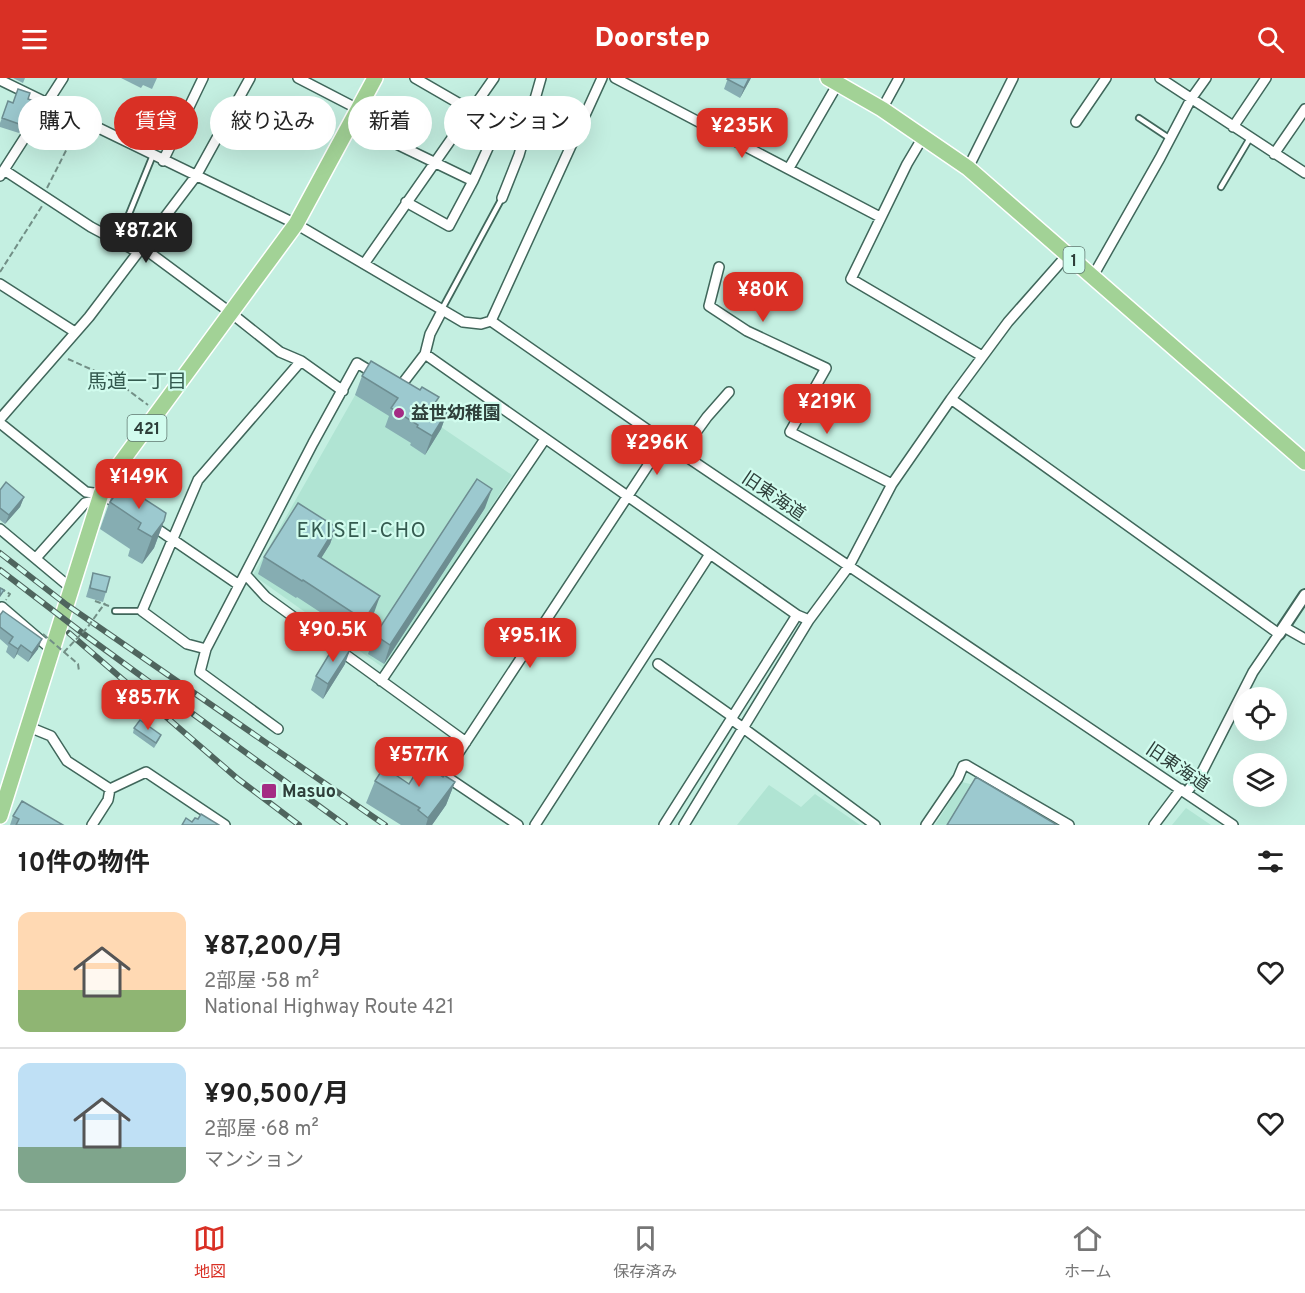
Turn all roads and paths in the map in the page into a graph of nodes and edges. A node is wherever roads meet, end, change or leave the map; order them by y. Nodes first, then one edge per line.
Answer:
1 (63, 78) edge
2 (203, 78) edge
3 (250, 78) edge
4 (298, 78) edge
5 (375, 78) edge
6 (415, 78) edge
7 (494, 78) edge
8 (541, 78) edge
9 (602, 78) edge
10 (615, 78) edge
11 (899, 78) edge
12 (1013, 78) edge
13 (1106, 78) edge
14 (1160, 78) edge
15 (1206, 78) edge
16 (1266, 78) edge
17 (0, 80) edge
18 (836, 80) edge
19 (317, 82) edge
20 (32, 96) edge
21 (51, 96) edge
22 (365, 96) edge
23 (445, 96) edge
24 (481, 96) edge
25 (536, 96) edge
26 (1191, 99) junction
27 (882, 109) junction
28 (1305, 109) edge
29 (348, 110) edge
30 (1139, 118) dead end
31 (1076, 122) dead end
32 (348, 127) edge
33 (1233, 127) junction
34 (102, 130) edge
35 (923, 137) junction
36 (1250, 138) junction
37 (1171, 139) junction
38 (18, 145) edge
39 (444, 148) edge
40 (67, 150) edge
41 (413, 150) edge
42 (487, 150) edge
43 (519, 150) edge
44 (1274, 154) junction
45 (153, 155) junction
46 (163, 160) junction
47 (434, 162) junction
48 (3, 167) edge
49 (789, 168) junction
50 (968, 168) junction
51 (1305, 173) edge
52 (196, 176) junction
53 (473, 181) junction
54 (1221, 187) dead end
55 (45, 197) junction
56 (502, 198) joint
57 (406, 202) junction
58 (880, 217) junction
59 (296, 224) junction
60 (118, 241) junction
61 (140, 250) junction
62 (1068, 254) junction
63 (364, 264) junction
64 (719, 267) dead end
65 (0, 273) edge
66 (1093, 276) junction
67 (0, 284) edge
68 (442, 311) junction
69 (231, 313) junction
70 (491, 321) junction
71 (75, 332) junction
72 (57, 354) junction
73 (425, 354) junction
74 (982, 356) junction
75 (301, 361) junction
76 (343, 391) junction
77 (729, 392) dead end
78 (951, 399) junction
79 (150, 407) dead end
80 (0, 422) edge
81 (545, 439) junction
82 (664, 441) junction
83 (681, 453) junction
84 (1305, 462) edge
85 (892, 484) junction
86 (100, 497) junction
87 (627, 497) junction
88 (128, 510) edge
89 (137, 516) edge
90 (0, 529) edge
91 (173, 538) junction
92 (710, 554) junction
93 (36, 558) junction
94 (849, 566) junction
95 (245, 574) junction
96 (239, 585) junction
97 (72, 589) junction
98 (1305, 595) edge
99 (95, 601) dead end
100 (105, 603) junction
101 (0, 610) edge
102 (115, 611) joint
103 (142, 611) junction
104 (797, 615) junction
105 (808, 620) junction
106 (1281, 630) junction
107 (43, 634) dead end
108 (1305, 639) edge
109 (206, 649) junction
110 (58, 651) junction
111 (658, 664) dead end
112 (79, 671) dead end
113 (381, 681) junction
114 (732, 718) junction
115 (29, 727) junction
116 (743, 727) junction
117 (278, 729) dead end
118 (466, 742) junction
119 (110, 789) junction
120 (1184, 791) junction
121 (0, 816) edge
122 (92, 825) edge
123 (225, 825) edge
124 (518, 825) edge
125 (535, 825) edge
126 (664, 825) edge
127 (684, 825) edge
128 (875, 825) edge
129 (926, 825) edge
130 (1069, 825) edge
131 (1154, 825) edge
132 (1233, 825) edge

1 - 21 street
2 - 46 street
3 - 52 street
4 - 19 street
5 - 22 highway, 421
6 - 23 street
7 - 24 street
8 - 25 street
9 - 70 street
10 - 49 street
11 - 27 street
12 - 50 street
13 - 31 street
14 - 26 street
15 - 26 street
16 - 33 street
17 - 20 street
18 - 27 highway, 1
18 - 49 street
19 - 29 street
26 - 33 street
26 - 37 street
27 - 35 highway, 1
28 - 44 street
30 - 37 lane
32 - 59 highway, 421
33 - 36 street
34 - 45 street
35 - 50 highway, 1
35 - 58 street
36 - 44 street
36 - 54 lane
37 - 66 street
38 - 48 street
39 - 47 street
40 - 55 path
41 - 47 street
42 - 53 street
43 - 56 street
44 - 51 street
45 - 46 street
45 - 60 lane
46 - 52 street
47 - 53 street
47 - 57 street
48 - 55 street
49 - 58 street
50 - 62 highway, 1
52 - 59 street
52 - 61 street
53 - 57 street
55 - 60 street
55 - 65 path
56 - 68 lane
57 - 63 street
58 - 74 street
59 - 63 street
59 - 69 highway, 421
60 - 61 street
61 - 69 street
61 - 71 street
62 - 66 highway, 1
62 - 74 street
63 - 68 street
64 - 85 street
66 - 84 highway, 1
67 - 71 street
68 - 70 street
68 - 73 street
69 - 75 street
69 - 86 highway, 421
70 - 82 street, 旧東海道
71 - 72 street
72 - 79 path
72 - 80 street
73 - 76 street
73 - 81 street
74 - 78 street
75 - 76 street
75 - 91 street
76 - 95 street
77 - 83 street
78 - 85 street
78 - 106 street
80 - 86 street
81 - 87 street
81 - 113 street
82 - 83 street, 旧東海道
82 - 87 street
83 - 94 street, 旧東海道
85 - 94 street
86 - 88 street
86 - 93 street
86 - 97 highway, 421
87 - 92 street
87 - 118 street
89 - 91 street
90 - 93 street
91 - 96 street
91 - 103 street
92 - 104 street
92 - 125 street
93 - 97 street
94 - 105 street
94 - 120 street, 旧東海道
95 - 96 street
95 - 113 street
96 - 109 street
97 - 110 highway, 421
98 - 106 street
99 - 100 path
100 - 102 path
100 - 110 path, bridge
101 - 110 street
102 - 103 lane
103 - 109 street
104 - 105 street
104 - 114 street
105 - 116 street
106 - 108 street
106 - 120 street
107 - 110 path, bridge
109 - 117 street
110 - 112 path
110 - 115 highway, 421
111 - 114 street
113 - 118 street
114 - 116 street
114 - 126 street
115 - 119 street
115 - 121 highway, 421
116 - 127 street
116 - 128 street
118 - 124 street
119 - 122 street
119 - 123 street
120 - 131 street
120 - 132 street, 旧東海道
129 - 130 street

